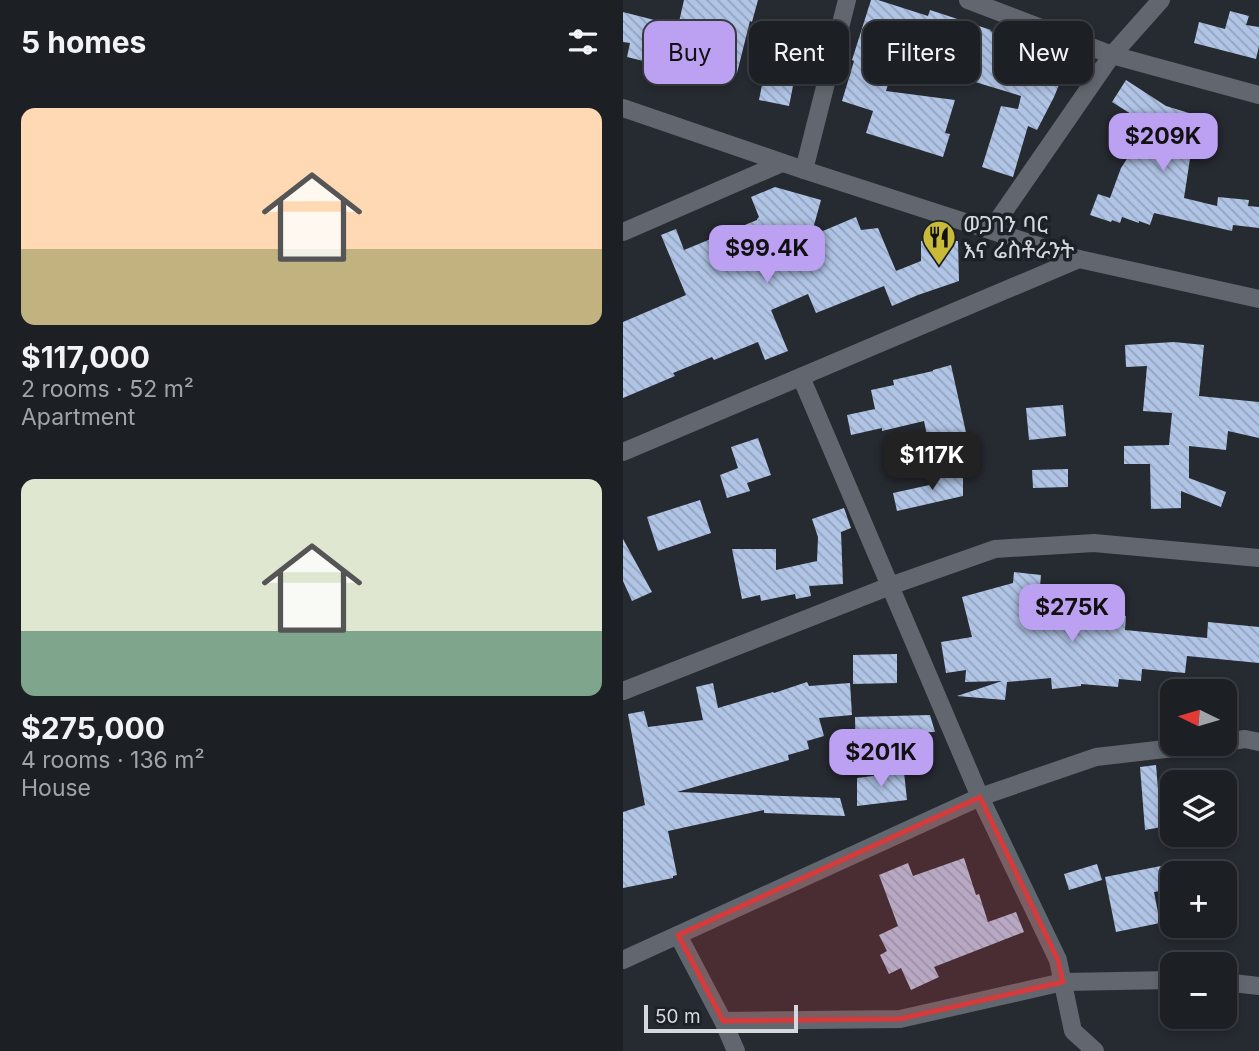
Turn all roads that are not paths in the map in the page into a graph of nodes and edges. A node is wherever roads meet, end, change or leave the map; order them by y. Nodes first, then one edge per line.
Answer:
1 (847, 0) edge
2 (968, 0) edge
3 (1161, 0) edge
4 (1112, 55) junction
5 (1259, 95) edge
6 (623, 108) edge
7 (782, 163) junction
8 (804, 170) junction
9 (991, 230) junction
10 (623, 233) edge
11 (1079, 259) junction
12 (1259, 299) edge
13 (801, 376) junction
14 (623, 452) edge
15 (1259, 558) edge
16 (890, 586) junction
17 (623, 691) edge
18 (1237, 740) edge
19 (1259, 742) edge
20 (1160, 750) edge
21 (980, 797) junction
22 (678, 935) junction
23 (623, 960) edge
24 (1160, 980) edge
25 (1062, 982) junction
26 (1237, 983) edge
27 (1259, 986) edge
28 (723, 1021) junction
29 (736, 1051) edge
30 (1094, 1051) edge

1 - 8 street
2 - 4 street
3 - 4 street
4 - 5 street
4 - 9 street
6 - 7 street
7 - 8 street
7 - 10 street
8 - 9 street
9 - 11 street
11 - 12 street
11 - 13 street
13 - 14 street
13 - 16 street
15 - 16 street
16 - 17 street
16 - 21 street
18 - 19 street
20 - 21 street
21 - 22 street
21 - 25 street
22 - 23 street
22 - 28 street
24 - 25 street
25 - 28 street
25 - 30 street
26 - 27 street
28 - 29 street

